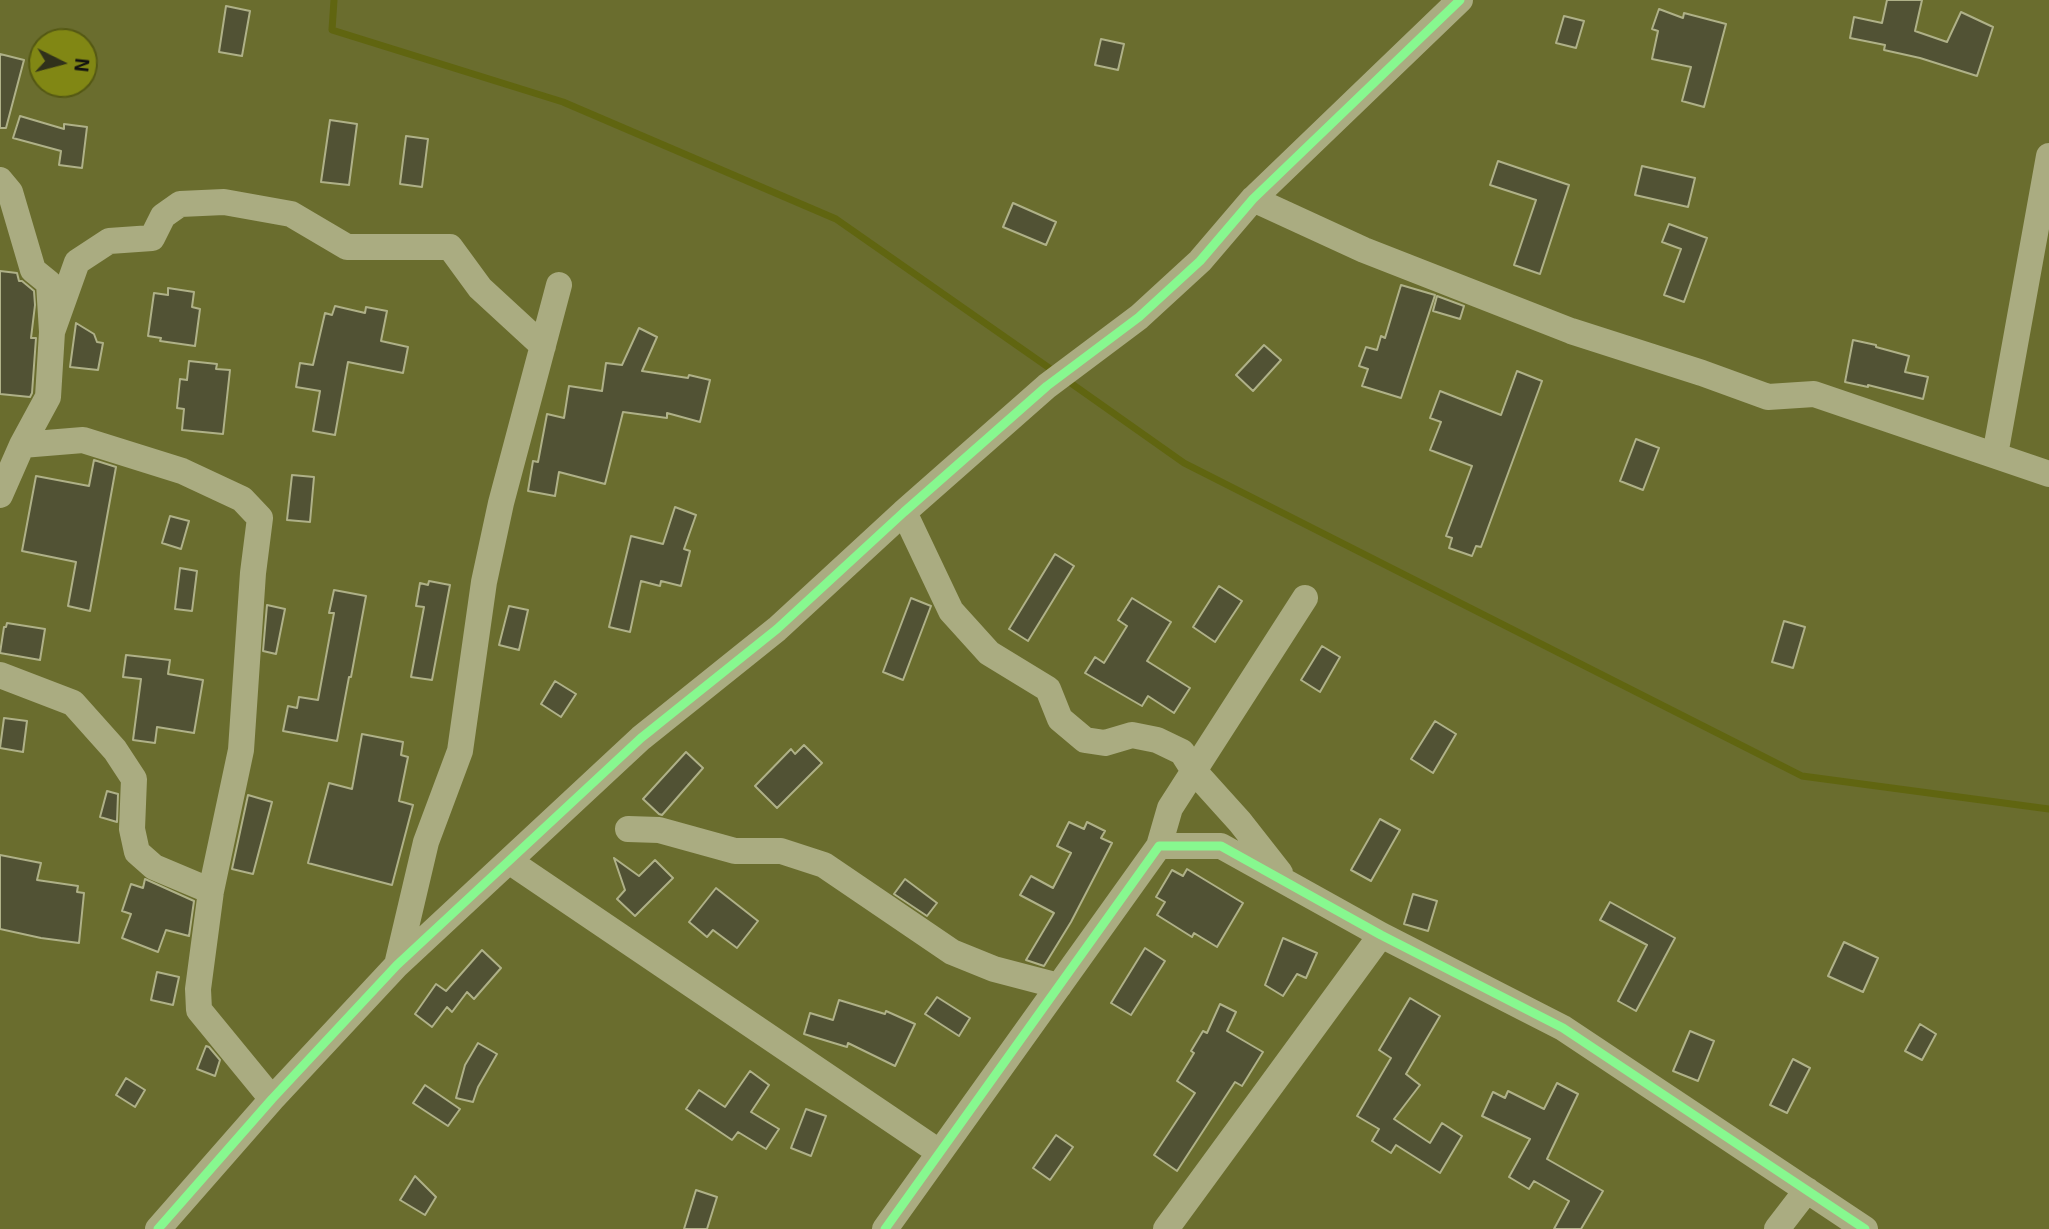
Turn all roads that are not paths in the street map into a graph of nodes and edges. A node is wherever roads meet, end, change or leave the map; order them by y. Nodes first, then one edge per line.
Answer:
1 (1460, 0) edge
2 (2049, 156) edge
3 (0, 180) edge
4 (1253, 199) junction
5 (559, 285) dead end
6 (52, 332) junction
7 (543, 346) junction
8 (22, 445) junction
9 (1995, 455) junction
10 (2049, 474) edge
11 (0, 495) edge
12 (904, 512) junction
13 (1306, 598) dead end
14 (0, 675) edge
15 (1194, 771) junction
16 (628, 829) dead end
17 (1159, 846) junction
18 (509, 861) junction
19 (1288, 883) junction
20 (211, 891) junction
21 (1381, 935) junction
22 (397, 965) junction
23 (1059, 986) junction
24 (272, 1099) junction
25 (939, 1152) junction
26 (1807, 1190) junction
27 (158, 1229) edge
28 (885, 1229) edge
29 (1166, 1229) edge
30 (1777, 1229) edge
31 (1865, 1229) edge

1 - 4 street
2 - 9 street
3 - 6 street
4 - 9 street
4 - 12 street
5 - 7 street
6 - 7 street
6 - 8 street
7 - 22 street
8 - 11 street
8 - 20 street
9 - 10 street
12 - 15 street
12 - 18 street
13 - 15 street
14 - 20 street
15 - 17 street
15 - 19 street
16 - 23 street
17 - 19 street
17 - 23 street
18 - 22 street
18 - 25 street
19 - 21 street
20 - 24 street
21 - 26 street
21 - 29 street
22 - 24 street
23 - 25 street
24 - 27 street
25 - 28 street
26 - 30 street
26 - 31 street

